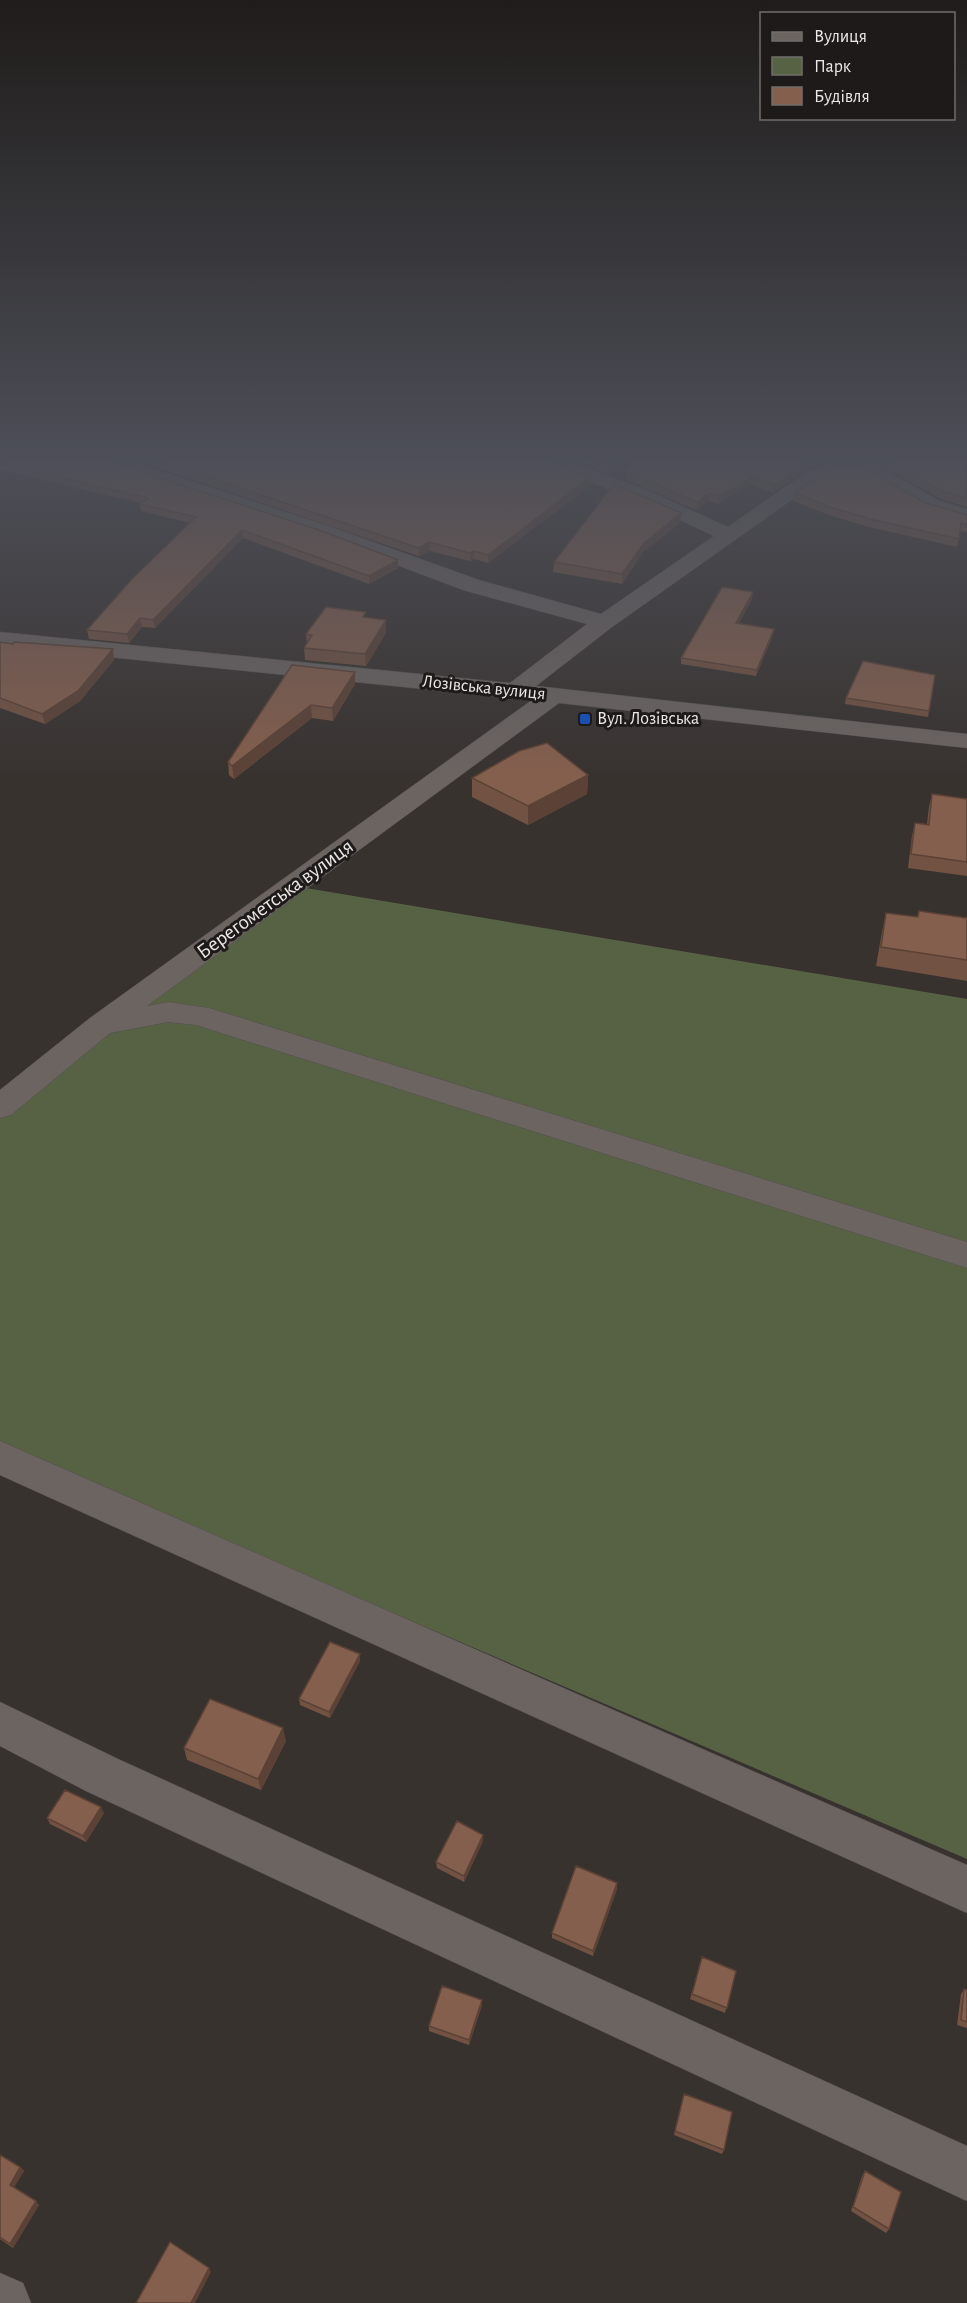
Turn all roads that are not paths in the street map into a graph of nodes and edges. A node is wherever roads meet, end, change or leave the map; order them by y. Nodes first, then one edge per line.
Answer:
1 (413, 563) edge
2 (688, 563) edge
3 (604, 622) junction
4 (0, 639) edge
5 (515, 691) junction
6 (554, 695) junction
7 (967, 741) edge
8 (101, 1025) junction
9 (0, 1107) edge
10 (967, 1255) edge
11 (0, 1457) edge
12 (0, 1723) edge
13 (967, 1889) edge
14 (967, 2174) edge

1 - 3 street
2 - 3 street
3 - 5 street
4 - 5 street, Лозівська вулиця
5 - 6 street, Лозівська вулиця
6 - 7 street, Лозівська вулиця
6 - 8 street, Берегометська вулиця
8 - 9 street, Берегометська вулиця
8 - 10 street
11 - 13 street
12 - 14 street

